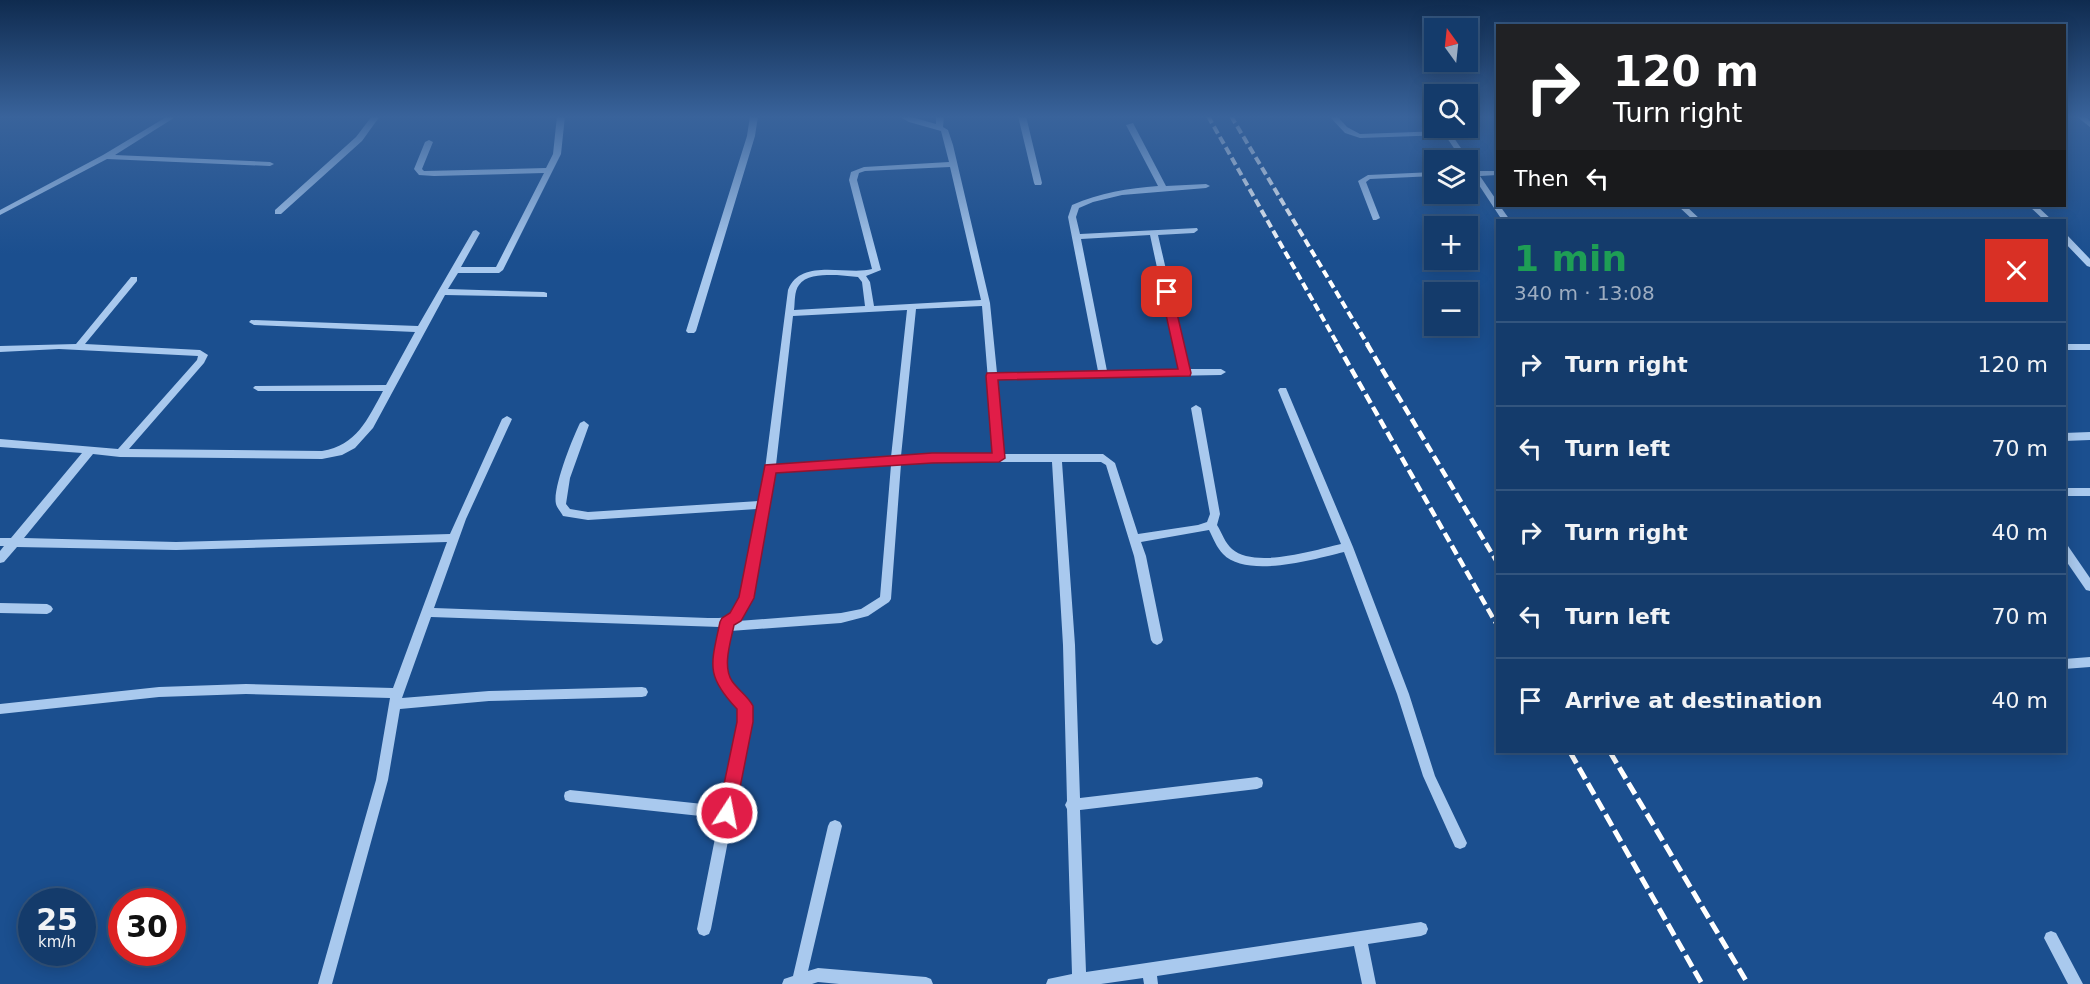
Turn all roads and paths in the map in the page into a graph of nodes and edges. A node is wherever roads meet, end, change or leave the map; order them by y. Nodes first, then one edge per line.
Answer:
1 (97, 162) edge
2 (221, 162) edge
3 (334, 162) edge
4 (420, 162) edge
5 (554, 162) edge
6 (743, 162) edge
7 (1033, 162) edge
8 (1150, 162) edge
9 (270, 164) dead end
10 (954, 164) joint
11 (550, 170) junction
12 (1496, 172) edge
13 (1478, 173) edge
14 (1424, 174) edge
15 (1038, 183) dead end
16 (1478, 183) edge
17 (1206, 186) dead end
18 (1164, 190) junction
19 (1496, 207) edge
20 (1496, 207) edge
21 (1683, 207) edge
22 (2034, 207) edge
23 (278, 212) dead end
24 (0, 213) edge
25 (1376, 218) dead end
26 (1505, 219) edge
27 (1696, 219) edge
28 (2047, 219) edge
29 (1194, 230) dead end
30 (1153, 232) junction
31 (476, 233) dead end
32 (1076, 237) junction
33 (2066, 239) edge
34 (2090, 264) edge
35 (455, 270) junction
36 (861, 275) junction
37 (134, 279) dead end
38 (442, 292) junction
39 (544, 295) dead end
40 (986, 303) junction
41 (912, 307) junction
42 (870, 309) junction
43 (789, 313) junction
44 (254, 322) dead end
45 (421, 329) junction
46 (691, 331) dead end
47 (78, 347) junction
48 (2066, 347) edge
49 (2090, 347) edge
50 (0, 349) edge
51 (1221, 372) dead end
52 (1185, 373) junction
53 (1103, 374) junction
54 (992, 376) junction
55 (258, 388) dead end
56 (389, 388) junction
57 (1283, 390) dead end
58 (1196, 408) dead end
59 (507, 419) dead end
60 (584, 425) dead end
61 (2066, 436) edge
62 (2090, 436) edge
63 (0, 443) edge
64 (90, 451) junction
65 (120, 453) junction
66 (1057, 457) junction
67 (999, 458) junction
68 (896, 460) junction
69 (770, 469) junction
70 (2066, 492) edge
71 (2090, 492) edge
72 (763, 505) junction
73 (1212, 525) junction
74 (453, 538) junction
75 (1135, 539) junction
76 (0, 542) edge
77 (13, 542) junction
78 (1348, 547) junction
79 (2066, 552) edge
80 (0, 559) edge
81 (2090, 587) edge
82 (0, 608) edge
83 (47, 609) dead end
84 (426, 612) junction
85 (727, 625) junction
86 (1157, 639) dead end
87 (2090, 662) edge
88 (2066, 664) edge
89 (642, 692) dead end
90 (396, 699) junction
91 (0, 709) edge
92 (1257, 783) dead end
93 (570, 796) dead end
94 (1072, 805) junction
95 (727, 813) junction
96 (835, 826) dead end
97 (1460, 843) dead end
98 (704, 929) dead end
99 (1421, 929) dead end
100 (1360, 938) junction
101 (2050, 938) dead end
102 (1150, 978) edge
103 (1079, 981) junction
104 (794, 982) edge
105 (325, 984) edge
106 (926, 984) edge
107 (1053, 984) edge
108 (1369, 984) edge
109 (2076, 984) edge

1 - 24 street
2 - 9 street
3 - 23 street
4 - 11 street
5 - 11 street
6 - 46 street
7 - 15 street
8 - 18 street
10 - 36 street
10 - 40 street
11 - 35 street
12 - 13 street
14 - 25 street
16 - 19 street
17 - 18 street
18 - 32 street
20 - 26 street
21 - 27 street
22 - 28 street
29 - 30 street
30 - 32 street
30 - 52 street
31 - 35 street
32 - 53 street
33 - 34 street
35 - 38 street
36 - 42 street
36 - 43 street
37 - 47 street
38 - 39 street
38 - 45 street
40 - 41 street
40 - 54 street
41 - 42 street
41 - 68 street
42 - 43 street
43 - 69 street
44 - 45 street
45 - 56 street
47 - 50 street
47 - 65 street
48 - 49 street
51 - 52 street
52 - 53 street
53 - 54 street
54 - 67 street
55 - 56 street
56 - 65 street
57 - 78 street
58 - 73 street
59 - 74 street
60 - 72 street
61 - 62 street
63 - 64 street
64 - 65 street
64 - 77 street
66 - 67 street
66 - 75 street
66 - 94 street
67 - 68 street
68 - 69 street
68 - 85 street
69 - 72 street
70 - 71 street
72 - 85 street
73 - 75 street
73 - 78 street
74 - 77 street
74 - 84 street
75 - 86 street
76 - 77 street
77 - 80 street
78 - 97 street
79 - 81 street
82 - 83 street
84 - 85 street
84 - 90 street
85 - 95 street
87 - 88 street
89 - 90 street
90 - 91 street
90 - 105 street
92 - 94 street
93 - 95 street
94 - 103 street
95 - 98 street
96 - 104 street
99 - 100 street
100 - 102 street
100 - 108 street
101 - 109 street
102 - 103 street
103 - 107 street
104 - 106 street

